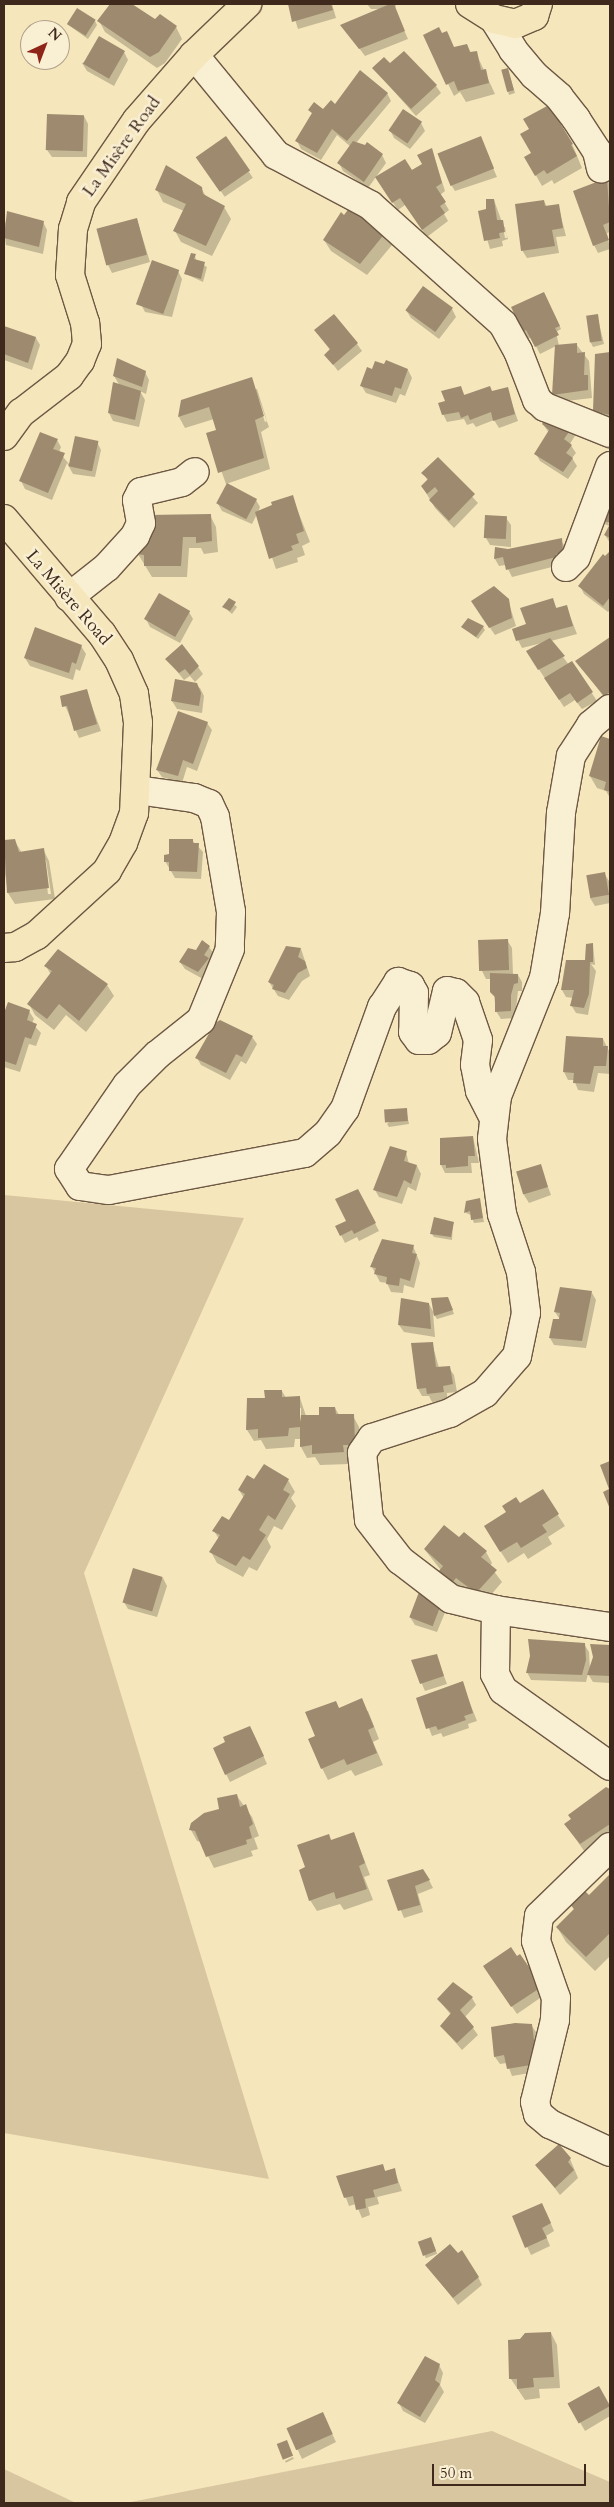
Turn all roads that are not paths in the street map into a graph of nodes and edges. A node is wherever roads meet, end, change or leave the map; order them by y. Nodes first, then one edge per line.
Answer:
1 (247, 4) edge
2 (470, 4) edge
3 (538, 4) edge
4 (494, 20) junction
5 (194, 55) junction
6 (601, 169) dead end
7 (610, 433) edge
8 (4, 436) edge
9 (610, 466) edge
10 (195, 472) dead end
11 (4, 519) edge
12 (566, 566) dead end
13 (69, 597) junction
14 (610, 708) edge
15 (137, 790) junction
16 (4, 948) edge
17 (494, 1118) junction
18 (496, 1610) junction
19 (610, 1627) edge
20 (610, 1766) edge
21 (610, 1848) edge
22 (610, 2152) edge

1 - 5 main road, La Misère Road
2 - 4 main road
3 - 4 main road
4 - 6 street
5 - 7 street
5 - 8 main road, La Misère Road
9 - 12 street
10 - 13 street
11 - 13 main road, La Misère Road
13 - 15 main road, La Misère Road
14 - 17 street
15 - 16 main road, La Misère Road
15 - 17 street
17 - 18 street
18 - 19 street
18 - 20 street
21 - 22 street

